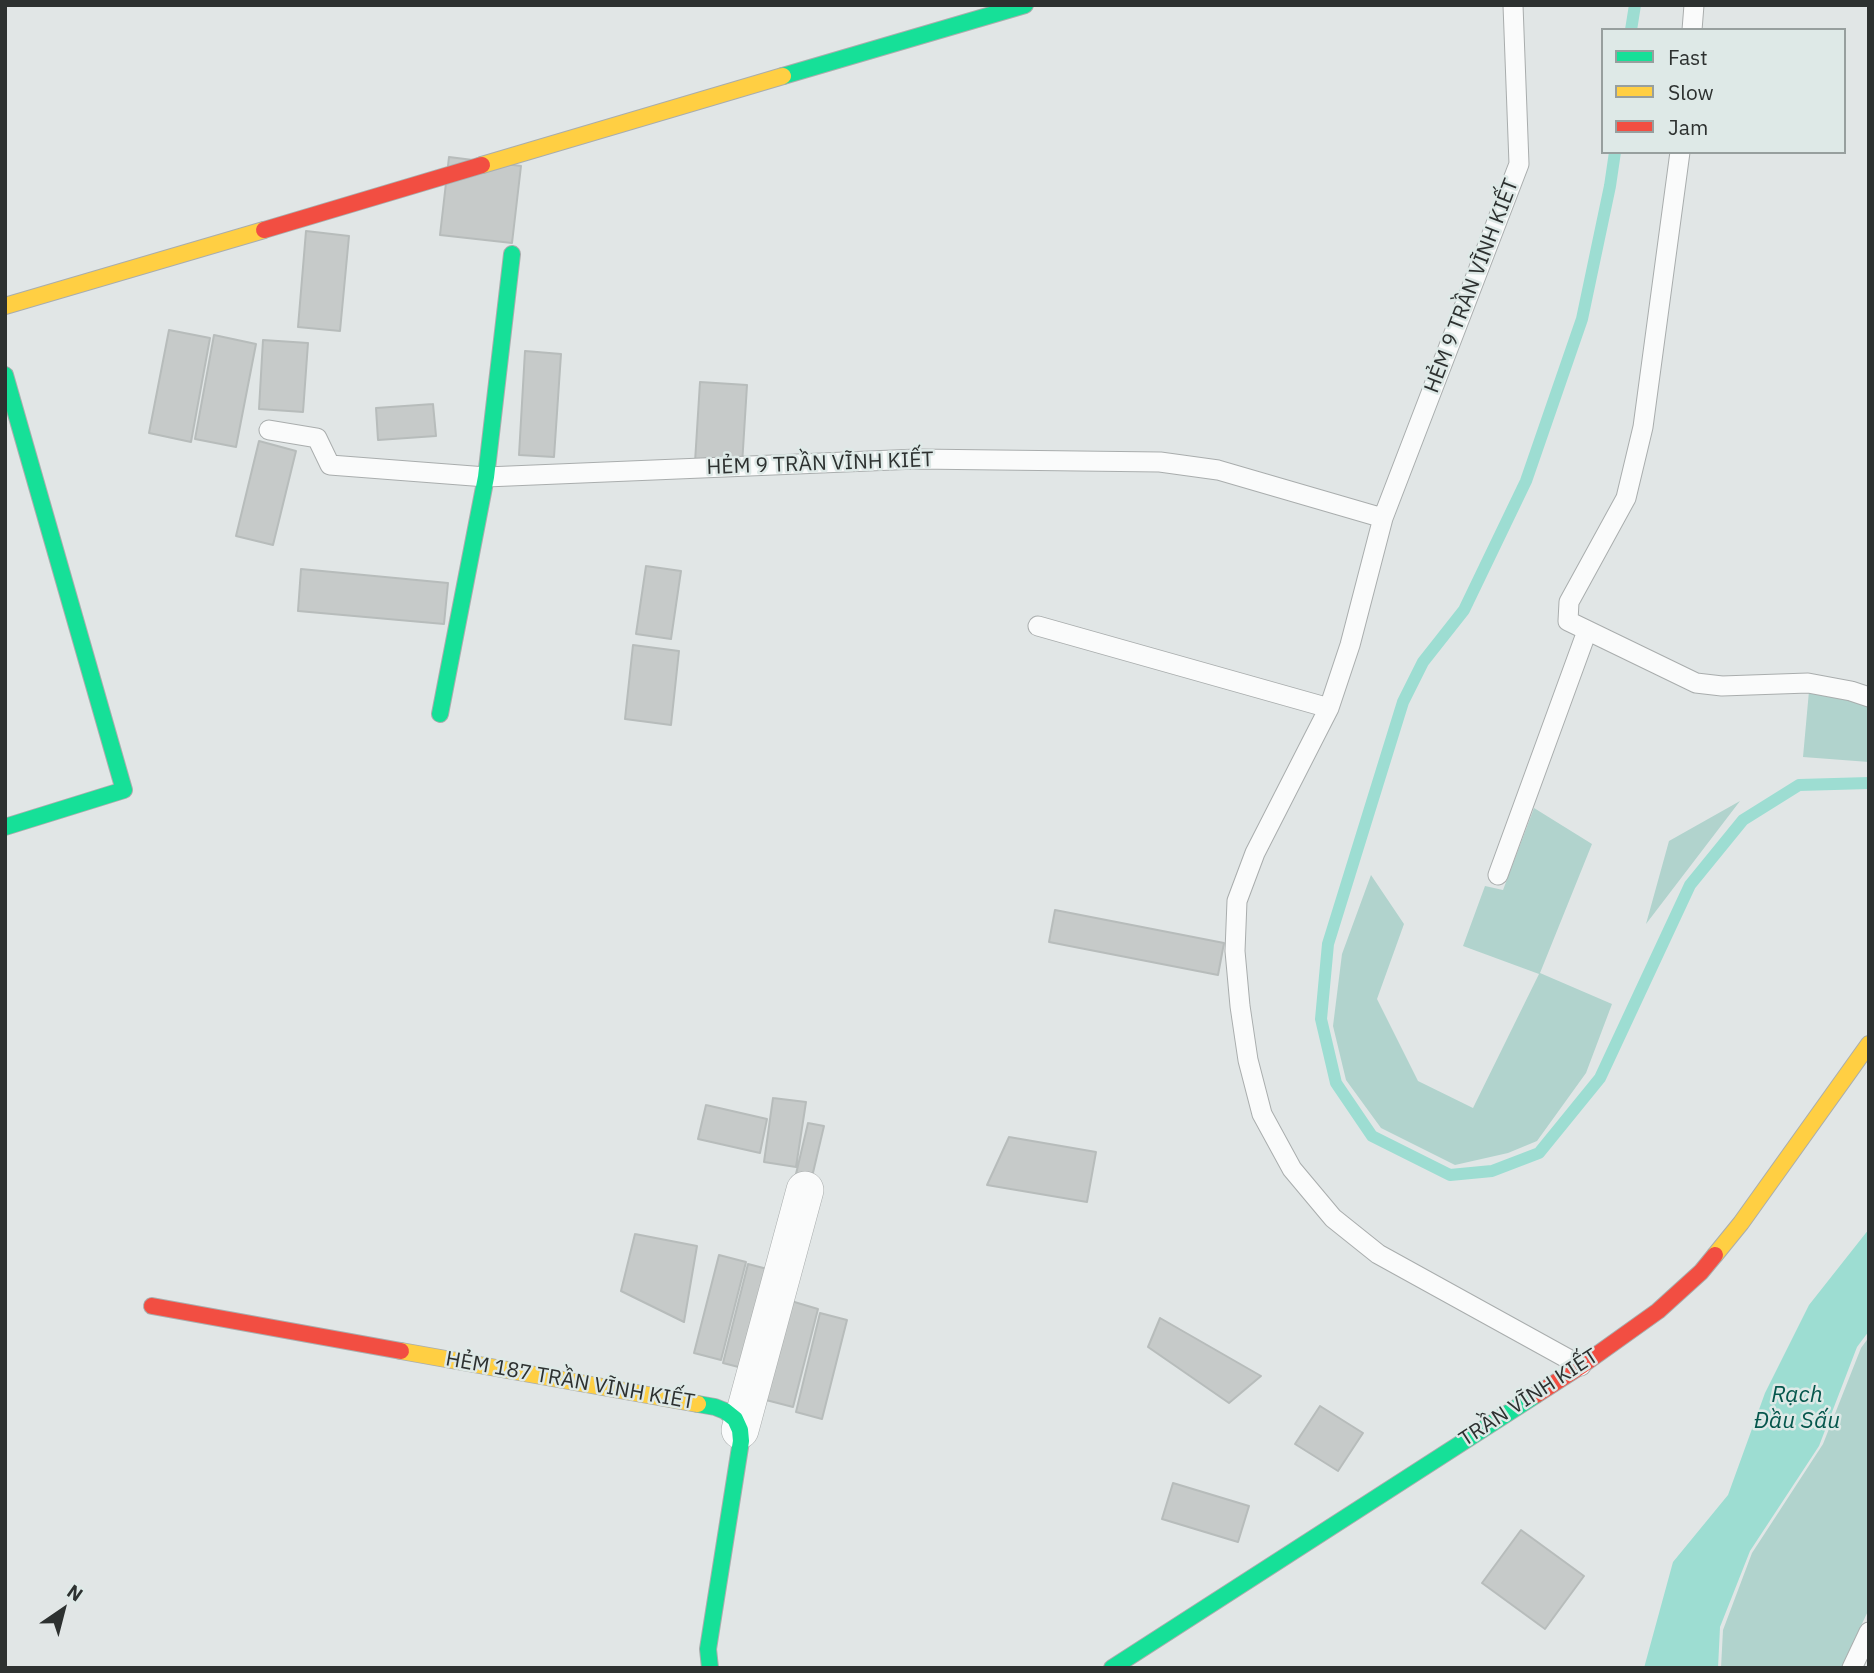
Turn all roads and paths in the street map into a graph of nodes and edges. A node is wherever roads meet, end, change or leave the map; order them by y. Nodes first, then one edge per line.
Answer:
1 (1026, 5) edge
2 (1513, 5) edge
3 (1694, 5) edge
4 (1692, 28) edge
5 (1679, 154) edge
6 (512, 254) dead end
7 (5, 306) edge
8 (5, 375) edge
9 (270, 430) dead end
10 (486, 477) junction
11 (1383, 517) junction
12 (1038, 626) dead end
13 (1587, 631) junction
14 (1869, 697) edge
15 (1329, 708) junction
16 (440, 714) dead end
17 (5, 827) edge
18 (1498, 875) dead end
19 (1869, 1044) edge
20 (804, 1190) dead end
21 (152, 1306) dead end
22 (1581, 1366) junction
23 (740, 1430) junction
24 (1869, 1632) edge
25 (709, 1668) edge
26 (1112, 1668) edge
27 (1852, 1668) edge

1 - 7 street
2 - 11 lane, HẺM 9 TRẦN VĨNH KIẾT
3 - 4 lane
5 - 13 lane
6 - 10 street
8 - 17 street
9 - 10 lane, HẺM 9 TRẦN VĨNH KIẾT
10 - 11 lane, HẺM 9 TRẦN VĨNH KIẾT
10 - 16 street
11 - 15 lane, HẺM 9 TRẦN VĨNH KIẾT
12 - 15 lane
13 - 14 lane
13 - 18 lane
15 - 22 lane, HẺM 9 TRẦN VĨNH KIẾT
19 - 22 street, TRẦN VĨNH KIẾT
20 - 23 street
21 - 23 street, HẺM 187 TRẦN VĨNH KIẾT
22 - 26 street, TRẦN VĨNH KIẾT
23 - 25 street
24 - 27 lane

